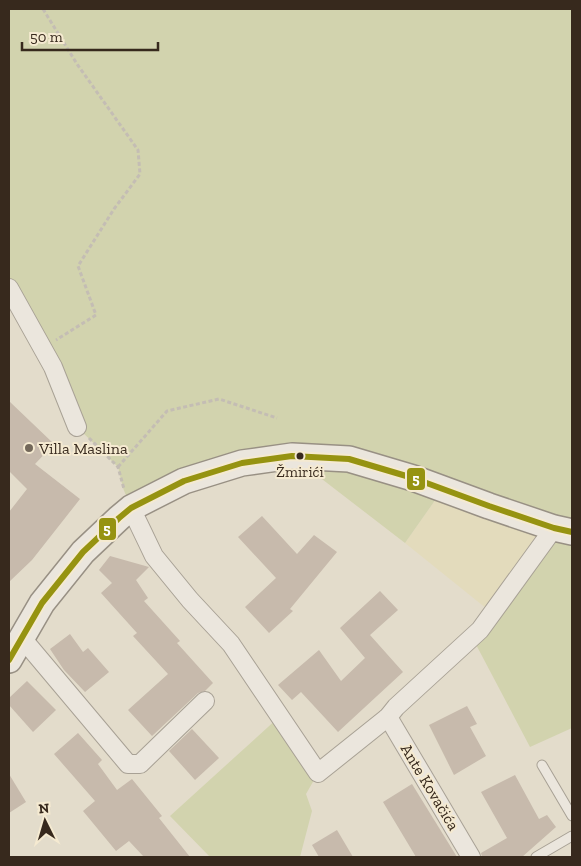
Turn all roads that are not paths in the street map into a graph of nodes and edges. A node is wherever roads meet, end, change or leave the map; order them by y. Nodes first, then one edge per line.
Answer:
1 (9, 288) edge
2 (77, 427) road end
3 (132, 508) junction
4 (563, 530) edge
5 (22, 638) junction
6 (9, 660) edge
7 (205, 701) dead end
8 (388, 717) junction
9 (542, 765) dead end
10 (572, 816) edge
11 (572, 836) edge
12 (471, 857) edge
13 (536, 857) edge

1 - 2 street
3 - 4 street
3 - 5 street
3 - 8 street
4 - 8 street
5 - 6 street
5 - 7 street
8 - 12 street, Ante Kovačića
9 - 10 lane
11 - 13 lane

